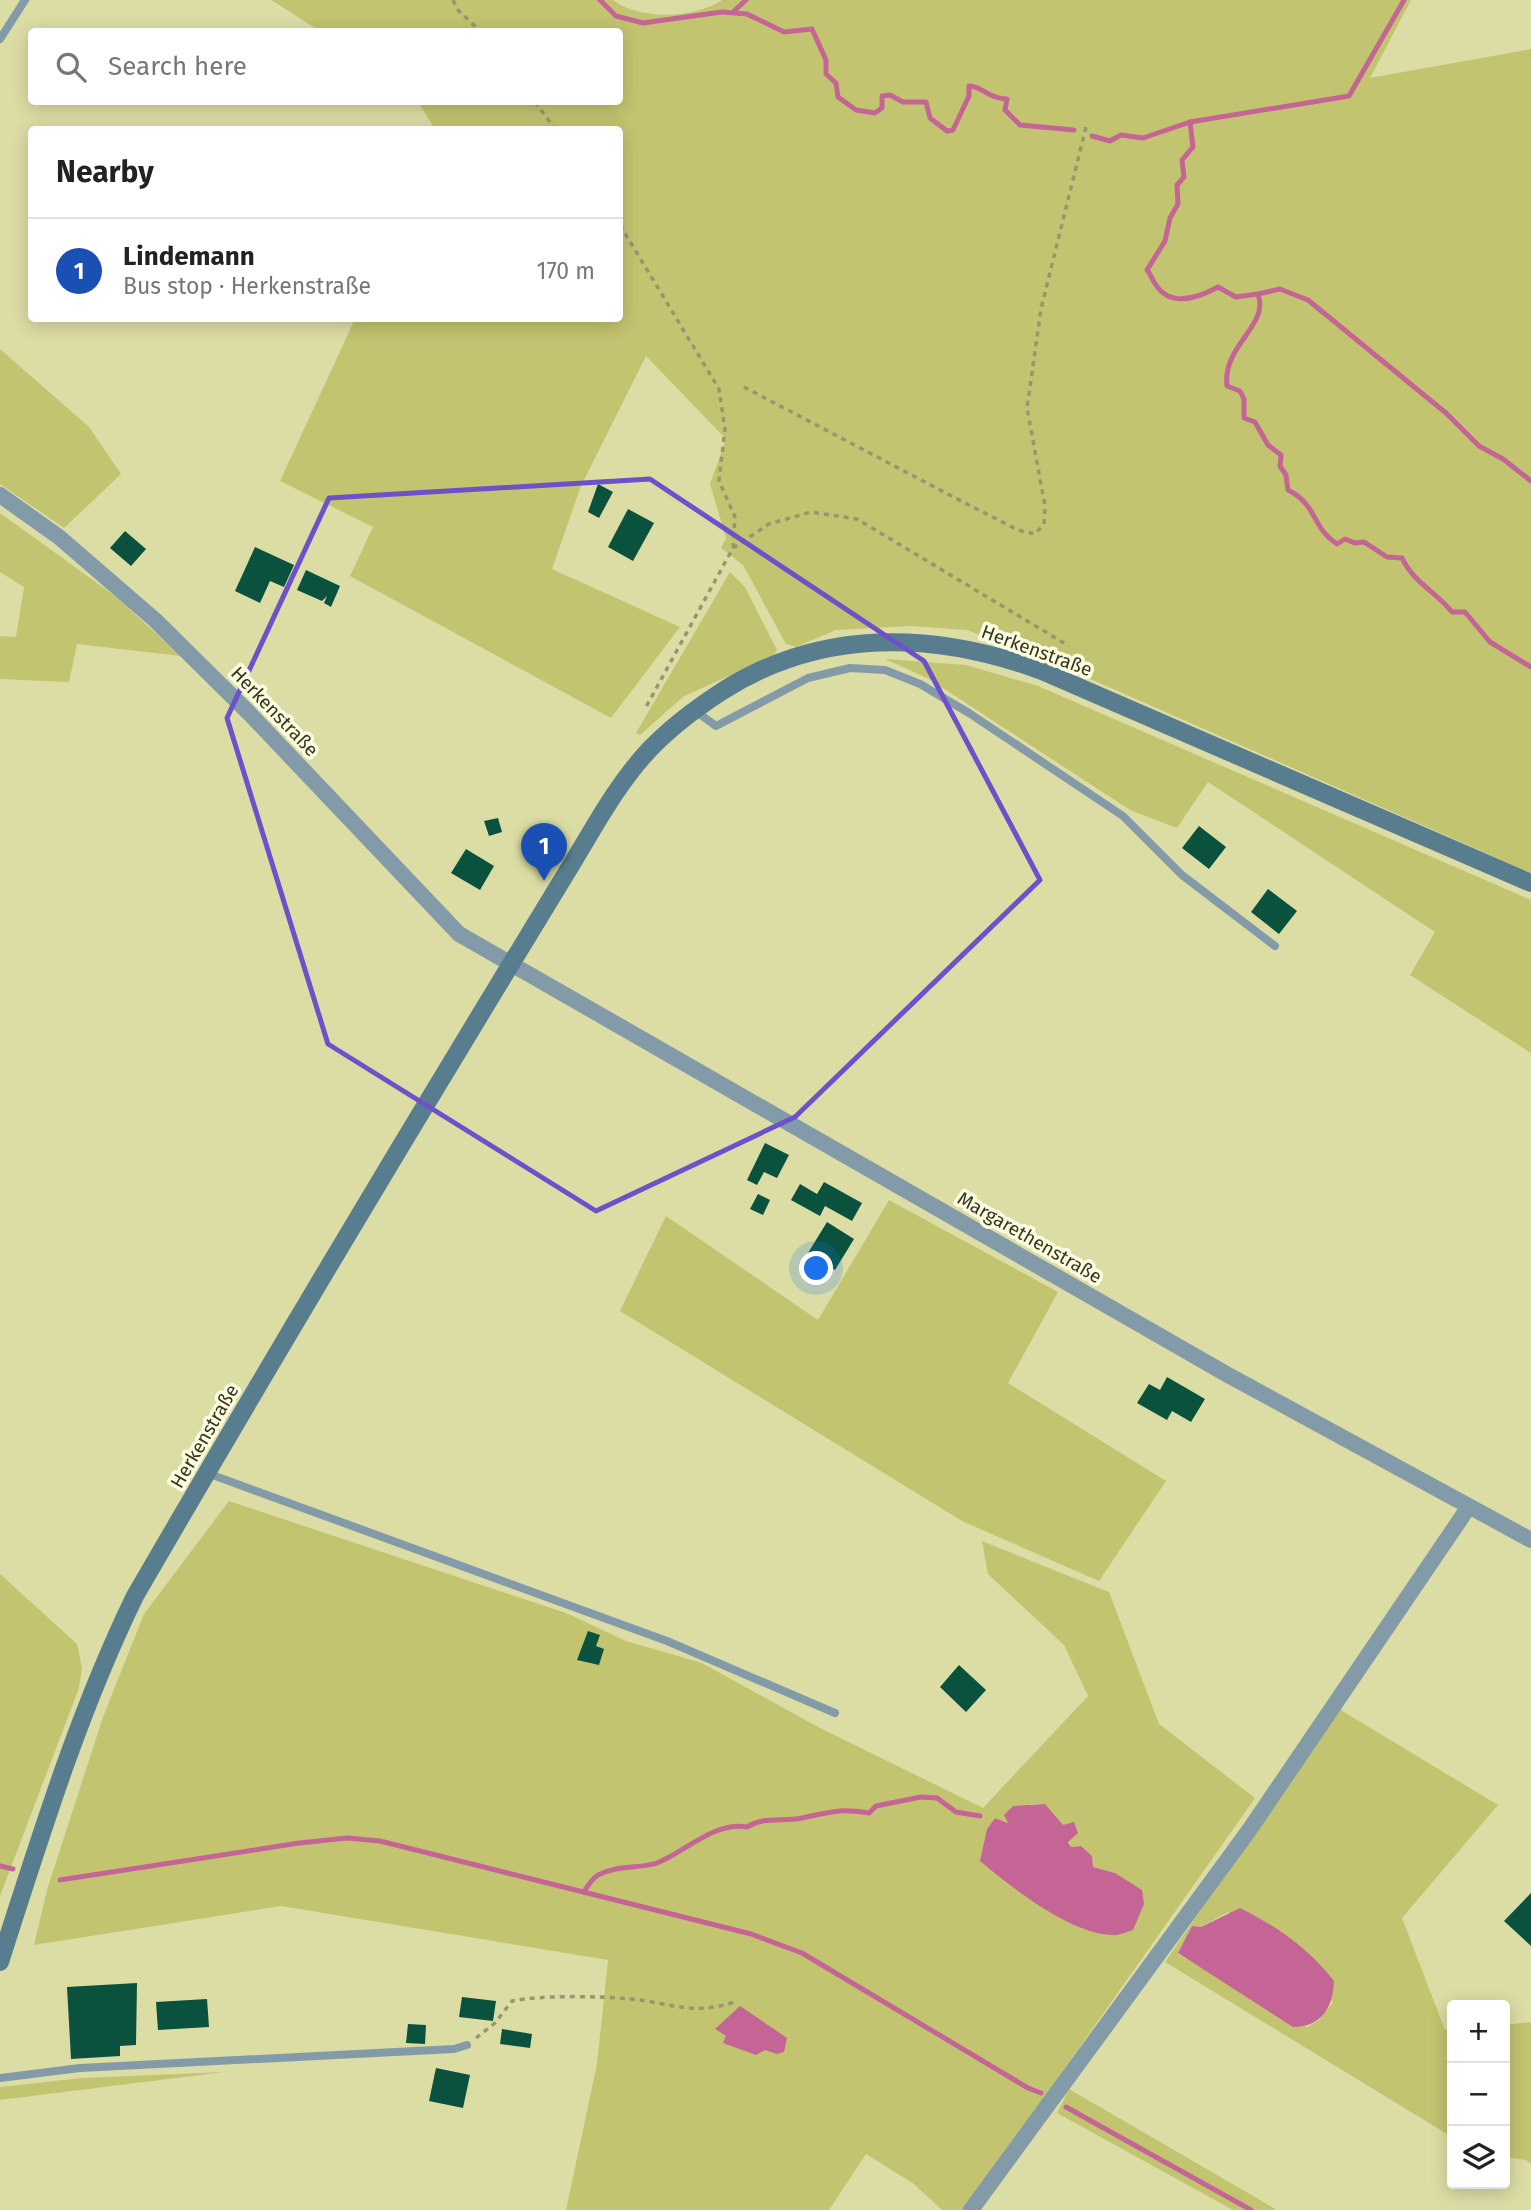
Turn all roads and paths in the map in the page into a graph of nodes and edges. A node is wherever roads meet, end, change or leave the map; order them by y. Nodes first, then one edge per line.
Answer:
1 (25, 0) edge
2 (453, 0) edge
3 (477, 28) edge
4 (0, 39) edge
5 (537, 105) edge
6 (1087, 123) dead end
7 (553, 126) edge
8 (623, 230) edge
9 (744, 387) dead end
10 (0, 495) edge
11 (733, 548) junction
12 (1069, 646) dead end
13 (646, 707) dead end
14 (694, 710) junction
15 (1531, 883) edge
16 (1275, 946) dead end
17 (511, 964) junction
18 (206, 1473) junction
19 (1468, 1508) junction
20 (1531, 1541) edge
21 (835, 1713) dead end
22 (0, 1962) edge
23 (735, 2002) dead end
24 (467, 2045) joint
25 (0, 2078) edge
26 (971, 2210) edge

1 - 4 lane
2 - 3 path
5 - 7 path
6 - 9 path
8 - 11 path
10 - 17 street, Herkenstraße
11 - 12 path
11 - 13 path
14 - 15 main road, Herkenstraße
14 - 16 lane
14 - 17 main road, Herkenstraße
17 - 18 main road, Herkenstraße
17 - 19 street, Margarethenstraße
18 - 21 lane
18 - 22 main road, Herkenstraße
19 - 20 street, Margarethenstraße
19 - 26 street
23 - 24 path
24 - 25 lane

